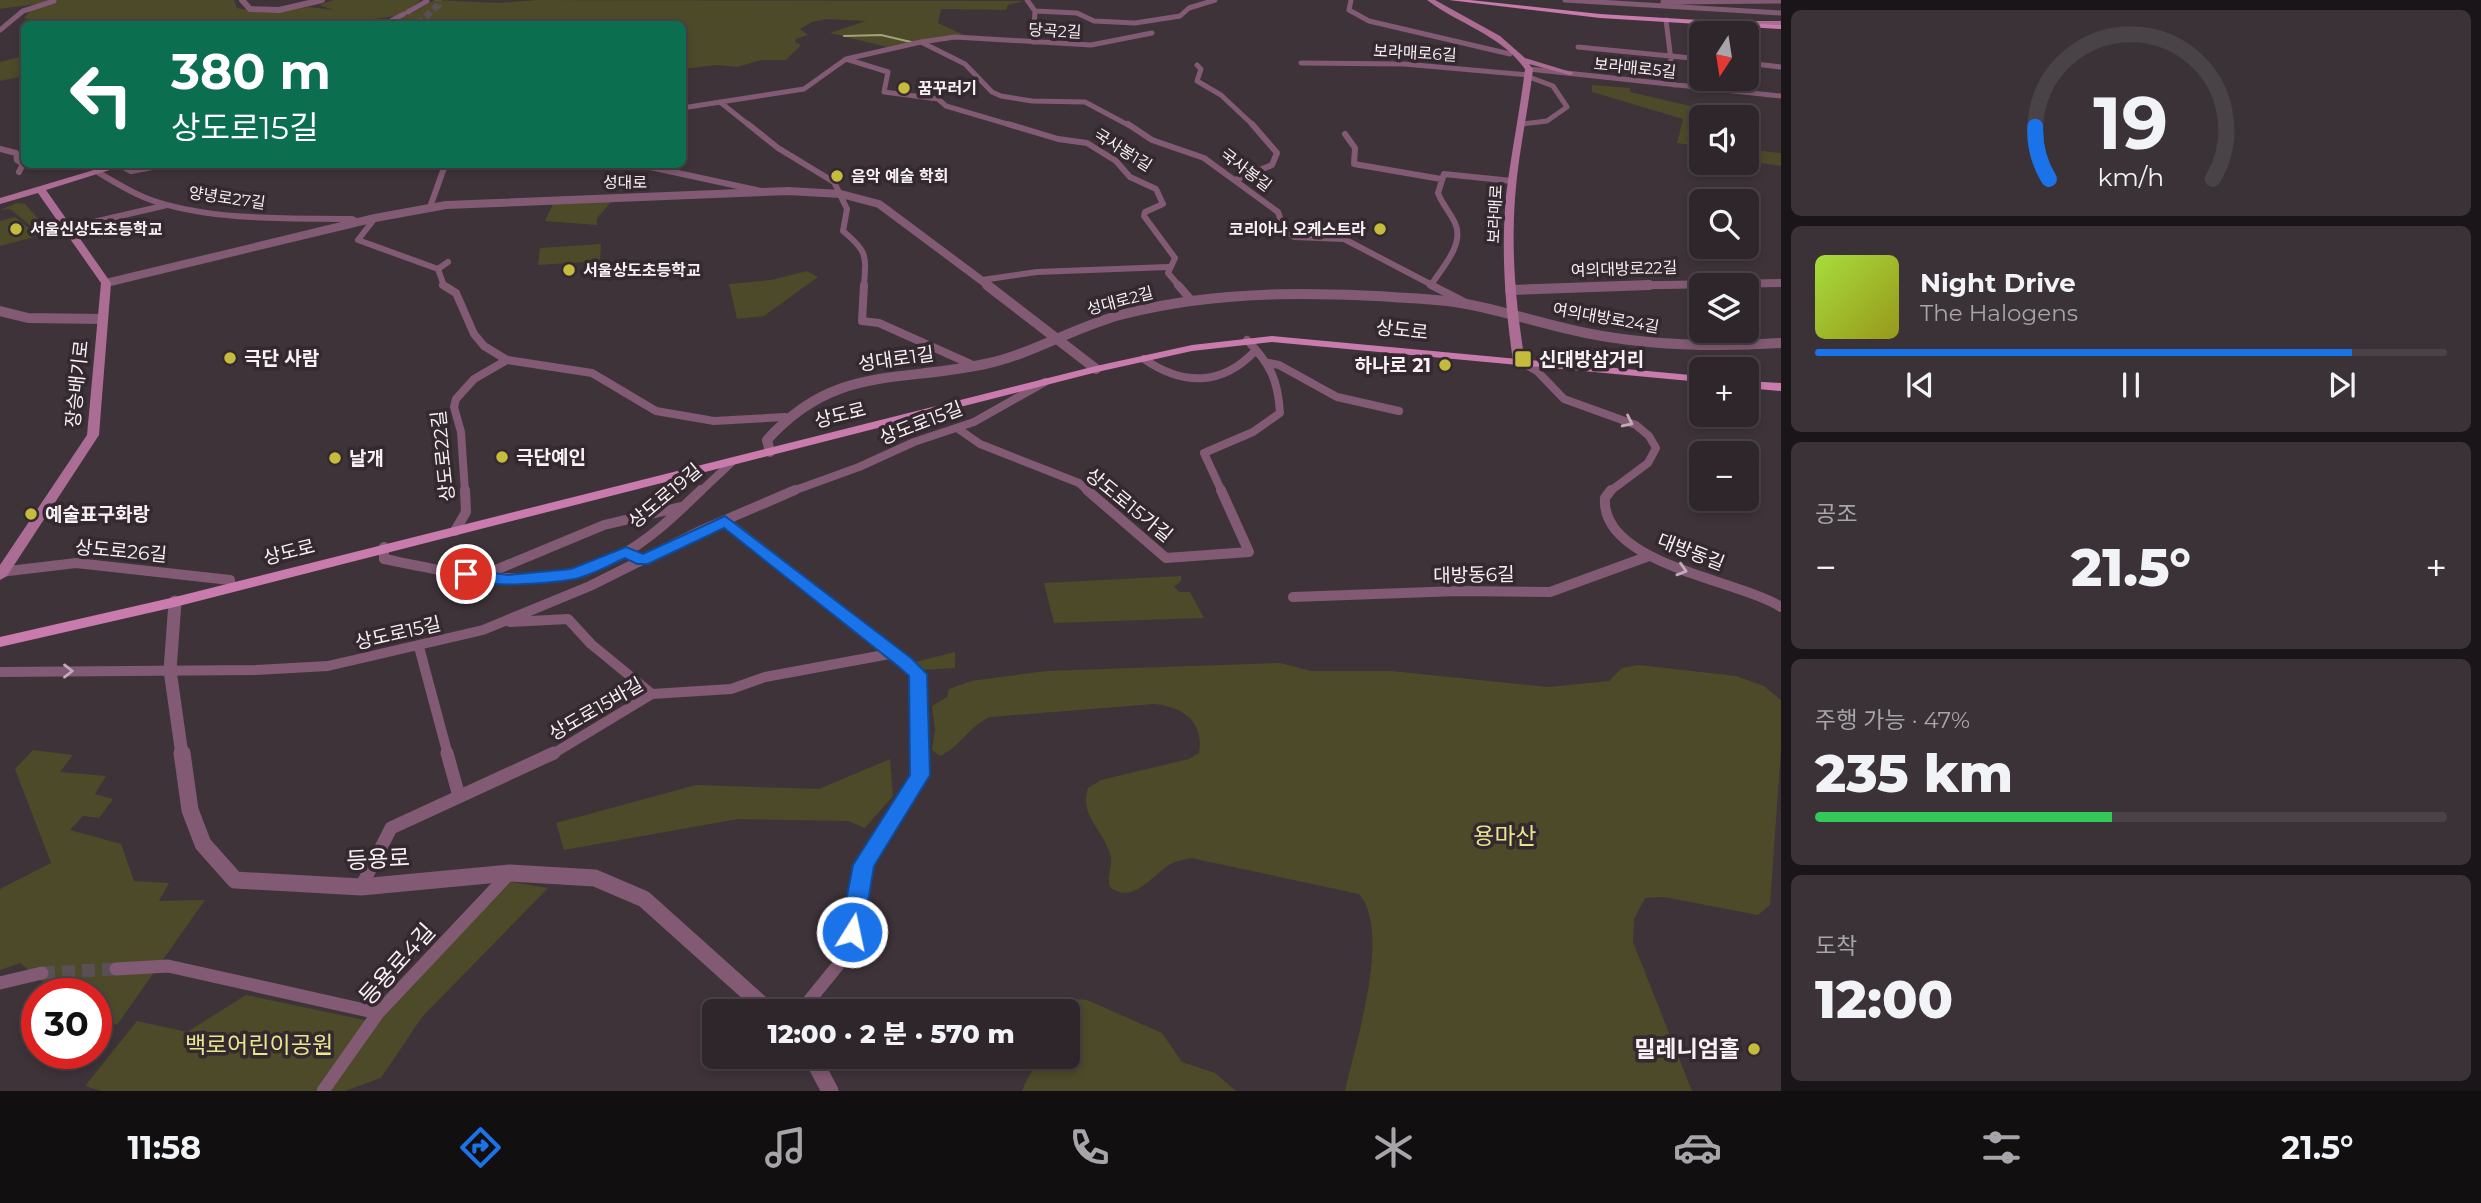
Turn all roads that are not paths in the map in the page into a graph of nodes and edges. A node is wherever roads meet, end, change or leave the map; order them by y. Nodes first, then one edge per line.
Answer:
1 (242, 0) edge
2 (322, 0) edge
3 (427, 0) edge
4 (1027, 0) edge
5 (1215, 0) edge
6 (1351, 0) edge
7 (1422, 0) edge
8 (1430, 0) edge
9 (1451, 0) edge
10 (1479, 0) edge
11 (1565, 0) edge
12 (1630, 0) edge
13 (54, 1) edge
14 (1581, 1) edge
15 (1672, 1) edge
16 (1766, 1) edge
17 (1781, 1) edge
18 (1682, 9) junction
19 (1035, 11) junction
20 (1588, 11) junction
21 (1781, 11) edge
22 (1626, 16) junction
23 (1692, 17) junction
24 (1665, 20) junction
25 (391, 21) edge
26 (1135, 23) junction
27 (1779, 23) edge
28 (0, 30) edge
29 (921, 42) junction
30 (1033, 42) junction
31 (1578, 47) dead end
32 (1510, 54) junction
33 (1670, 55) junction
34 (1689, 57) edge
35 (846, 59) junction
36 (1523, 60) junction
37 (1301, 63) dead end
38 (1197, 65) dead end
39 (1759, 65) edge
40 (1781, 67) edge
41 (1570, 73) junction
42 (1528, 74) junction
43 (1674, 85) junction
44 (1781, 96) edge
45 (720, 102) junction
46 (686, 107) edge
47 (1521, 124) junction
48 (1345, 134) dead end
49 (0, 149) edge
50 (21, 163) edge
51 (21, 168) edge
52 (113, 168) edge
53 (126, 168) edge
54 (147, 168) edge
55 (444, 168) edge
56 (655, 168) edge
57 (19, 172) dead end
58 (99, 173) junction
59 (80, 179) junction
60 (1441, 179) junction
61 (1235, 180) junction
62 (1512, 181) junction
63 (41, 190) junction
64 (766, 192) junction
65 (839, 193) junction
66 (0, 201) edge
67 (51, 201) junction
68 (167, 205) junction
69 (430, 207) junction
70 (374, 218) junction
71 (358, 222) junction
72 (68, 228) junction
73 (448, 262) dead end
74 (1168, 267) junction
75 (439, 269) junction
76 (982, 280) junction
77 (106, 283) junction
78 (1781, 283) edge
79 (1431, 285) junction
80 (1510, 290) junction
81 (1192, 301) junction
82 (1468, 304) junction
83 (0, 311) edge
84 (1510, 314) junction
85 (103, 319) junction
86 (1059, 339) junction
87 (1247, 340) junction
88 (1781, 343) edge
89 (1255, 351) junction
90 (1144, 359) junction
91 (507, 360) junction
92 (1519, 362) junction
93 (1269, 363) junction
94 (975, 366) junction
95 (1096, 369) junction
96 (1689, 378) edge
97 (1045, 382) junction
98 (1759, 385) edge
99 (1781, 387) edge
100 (1399, 411) dead end
101 (785, 417) junction
102 (957, 428) junction
103 (770, 452) junction
104 (732, 462) junction
105 (681, 507) junction
106 (725, 521) junction
107 (455, 531) junction
108 (384, 547) junction
109 (626, 552) junction
110 (1649, 556) junction
111 (642, 560) junction
112 (1, 573) edge
113 (481, 576) junction
114 (231, 586) junction
115 (1293, 597) dead end
116 (175, 602) junction
117 (1781, 607) edge
118 (502, 622) junction
119 (0, 633) edge
120 (27, 635) junction
121 (0, 642) edge
122 (419, 647) junction
123 (895, 653) junction
124 (170, 670) junction
125 (0, 672) edge
126 (652, 694) junction
127 (459, 796) junction
128 (510, 873) junction
129 (361, 887) junction
130 (116, 969) tunnel mouth
131 (42, 973) tunnel mouth
132 (0, 983) edge
133 (756, 999) edge
134 (811, 999) edge
135 (378, 1013) junction
136 (818, 1069) edge
137 (323, 1091) edge
138 (830, 1091) edge

1 - 2 street
3 - 25 street
4 - 19 street
5 - 26 street
6 - 32 street
7 - 32 main road
8 - 36 main road
9 - 22 main road
10 - 20 main road
11 - 14 street
12 - 15 street
13 - 28 street
14 - 18 street
14 - 20 street
15 - 16 street
15 - 18 street
16 - 17 street
16 - 21 street
18 - 21 street
18 - 23 street
19 - 26 street
19 - 30 street
20 - 22 main road
22 - 23 main road
22 - 24 main road
23 - 27 main road
24 - 27 main road
24 - 33 street
26 - 30 street, 당곡2길
29 - 30 street, 당곡2길
29 - 35 street
29 - 61 street, 국사봉길
31 - 33 street
32 - 42 main road
33 - 34 street
33 - 43 street
35 - 45 street
35 - 74 street, 국사봉1길
36 - 41 main road
36 - 42 main road
37 - 42 street, 보라매로6길
38 - 61 street
39 - 40 street
41 - 42 street, 보라매로5길
41 - 43 street, 보라매로5길
42 - 47 main road, 보라매로
42 - 47 street
43 - 44 street, 보라매로5길
45 - 46 street
45 - 65 street
47 - 62 main road, 보라매로
48 - 60 street
49 - 50 street
51 - 57 street
52 - 58 main road
53 - 54 street
55 - 69 street
56 - 64 street
58 - 59 main road
58 - 68 street, 양녕로27길
59 - 63 main road
59 - 67 main road
60 - 62 street
60 - 79 street
61 - 79 street, 국사봉길
62 - 80 main road, 보라매로
63 - 66 main road
63 - 67 main road
64 - 65 street, 성대로
64 - 69 street, 성대로
65 - 76 street, 성대로
65 - 94 street
67 - 72 main road
68 - 71 street, 양녕로27길
68 - 72 street
69 - 70 street, 성대로
70 - 71 street, 성대로
70 - 75 street
71 - 77 street, 성대로
72 - 77 main road
73 - 75 street
74 - 76 street
74 - 81 street, 국사봉1길
75 - 91 street
76 - 86 street, 성대로
77 - 85 main road, 장승배기로
78 - 80 street, 여의대방로22길
79 - 82 street, 국사봉길
80 - 84 main road, 보라매로
81 - 82 street
81 - 86 street, 성대로2길
82 - 84 street, 국사봉길
83 - 85 street
84 - 88 street, 여의대방로24길
84 - 92 main road, 보라매로
85 - 112 main road, 장승배기로
86 - 94 street, 성대로1길
86 - 95 street, 성대로
87 - 89 street
87 - 90 main road, 상도로
87 - 92 main road, 상도로
89 - 90 street
89 - 93 street
90 - 95 main road, 상도로
91 - 101 street
91 - 107 street, 상도로22길
92 - 96 main road, 상도로
92 -> 110 street, 대방동길
93 - 100 street
93 - 102 street, 상도로15가길
94 - 101 street, 성대로1길
95 - 97 main road, 상도로
97 - 102 street, 상도로15길
97 - 103 main road, 상도로
98 - 99 main road
101 - 103 street, 성대로1길
102 - 106 street, 상도로15길
103 - 104 main road, 상도로
104 - 105 street, 상도로19길
104 - 107 main road, 상도로
105 - 109 street, 상도로19길
105 - 113 street
106 - 111 street, 상도로15길
106 - 123 street
107 - 108 main road, 상도로
108 - 113 street, 상도로19길
108 - 114 main road, 상도로
109 - 111 street
109 - 113 street, 상도로19길
110 - 115 street, 대방동6길
110 -> 117 street, 대방동길
111 - 118 street, 상도로15길
112 - 114 street, 상도로26길
114 - 116 main road, 상도로
116 - 120 main road, 상도로
116 - 124 street, 등용로
118 - 122 street, 상도로15길
118 - 126 street
119 - 120 main road
120 - 121 main road, 상도로
122 - 124 street, 상도로15길
122 - 127 street
123 - 126 street, 상도로15바길
123 - 134 street
125 -> 124 street, 상도로15길
124 - 129 street, 등용로
126 - 127 street, 상도로15바길
127 - 129 street, 상도로15바길
128 - 129 street, 등용로
128 - 133 street, 등용로
128 - 135 street, 등용로4길
130 - 135 street
131 - 132 street
135 - 137 street, 등용로4길
136 - 138 street

